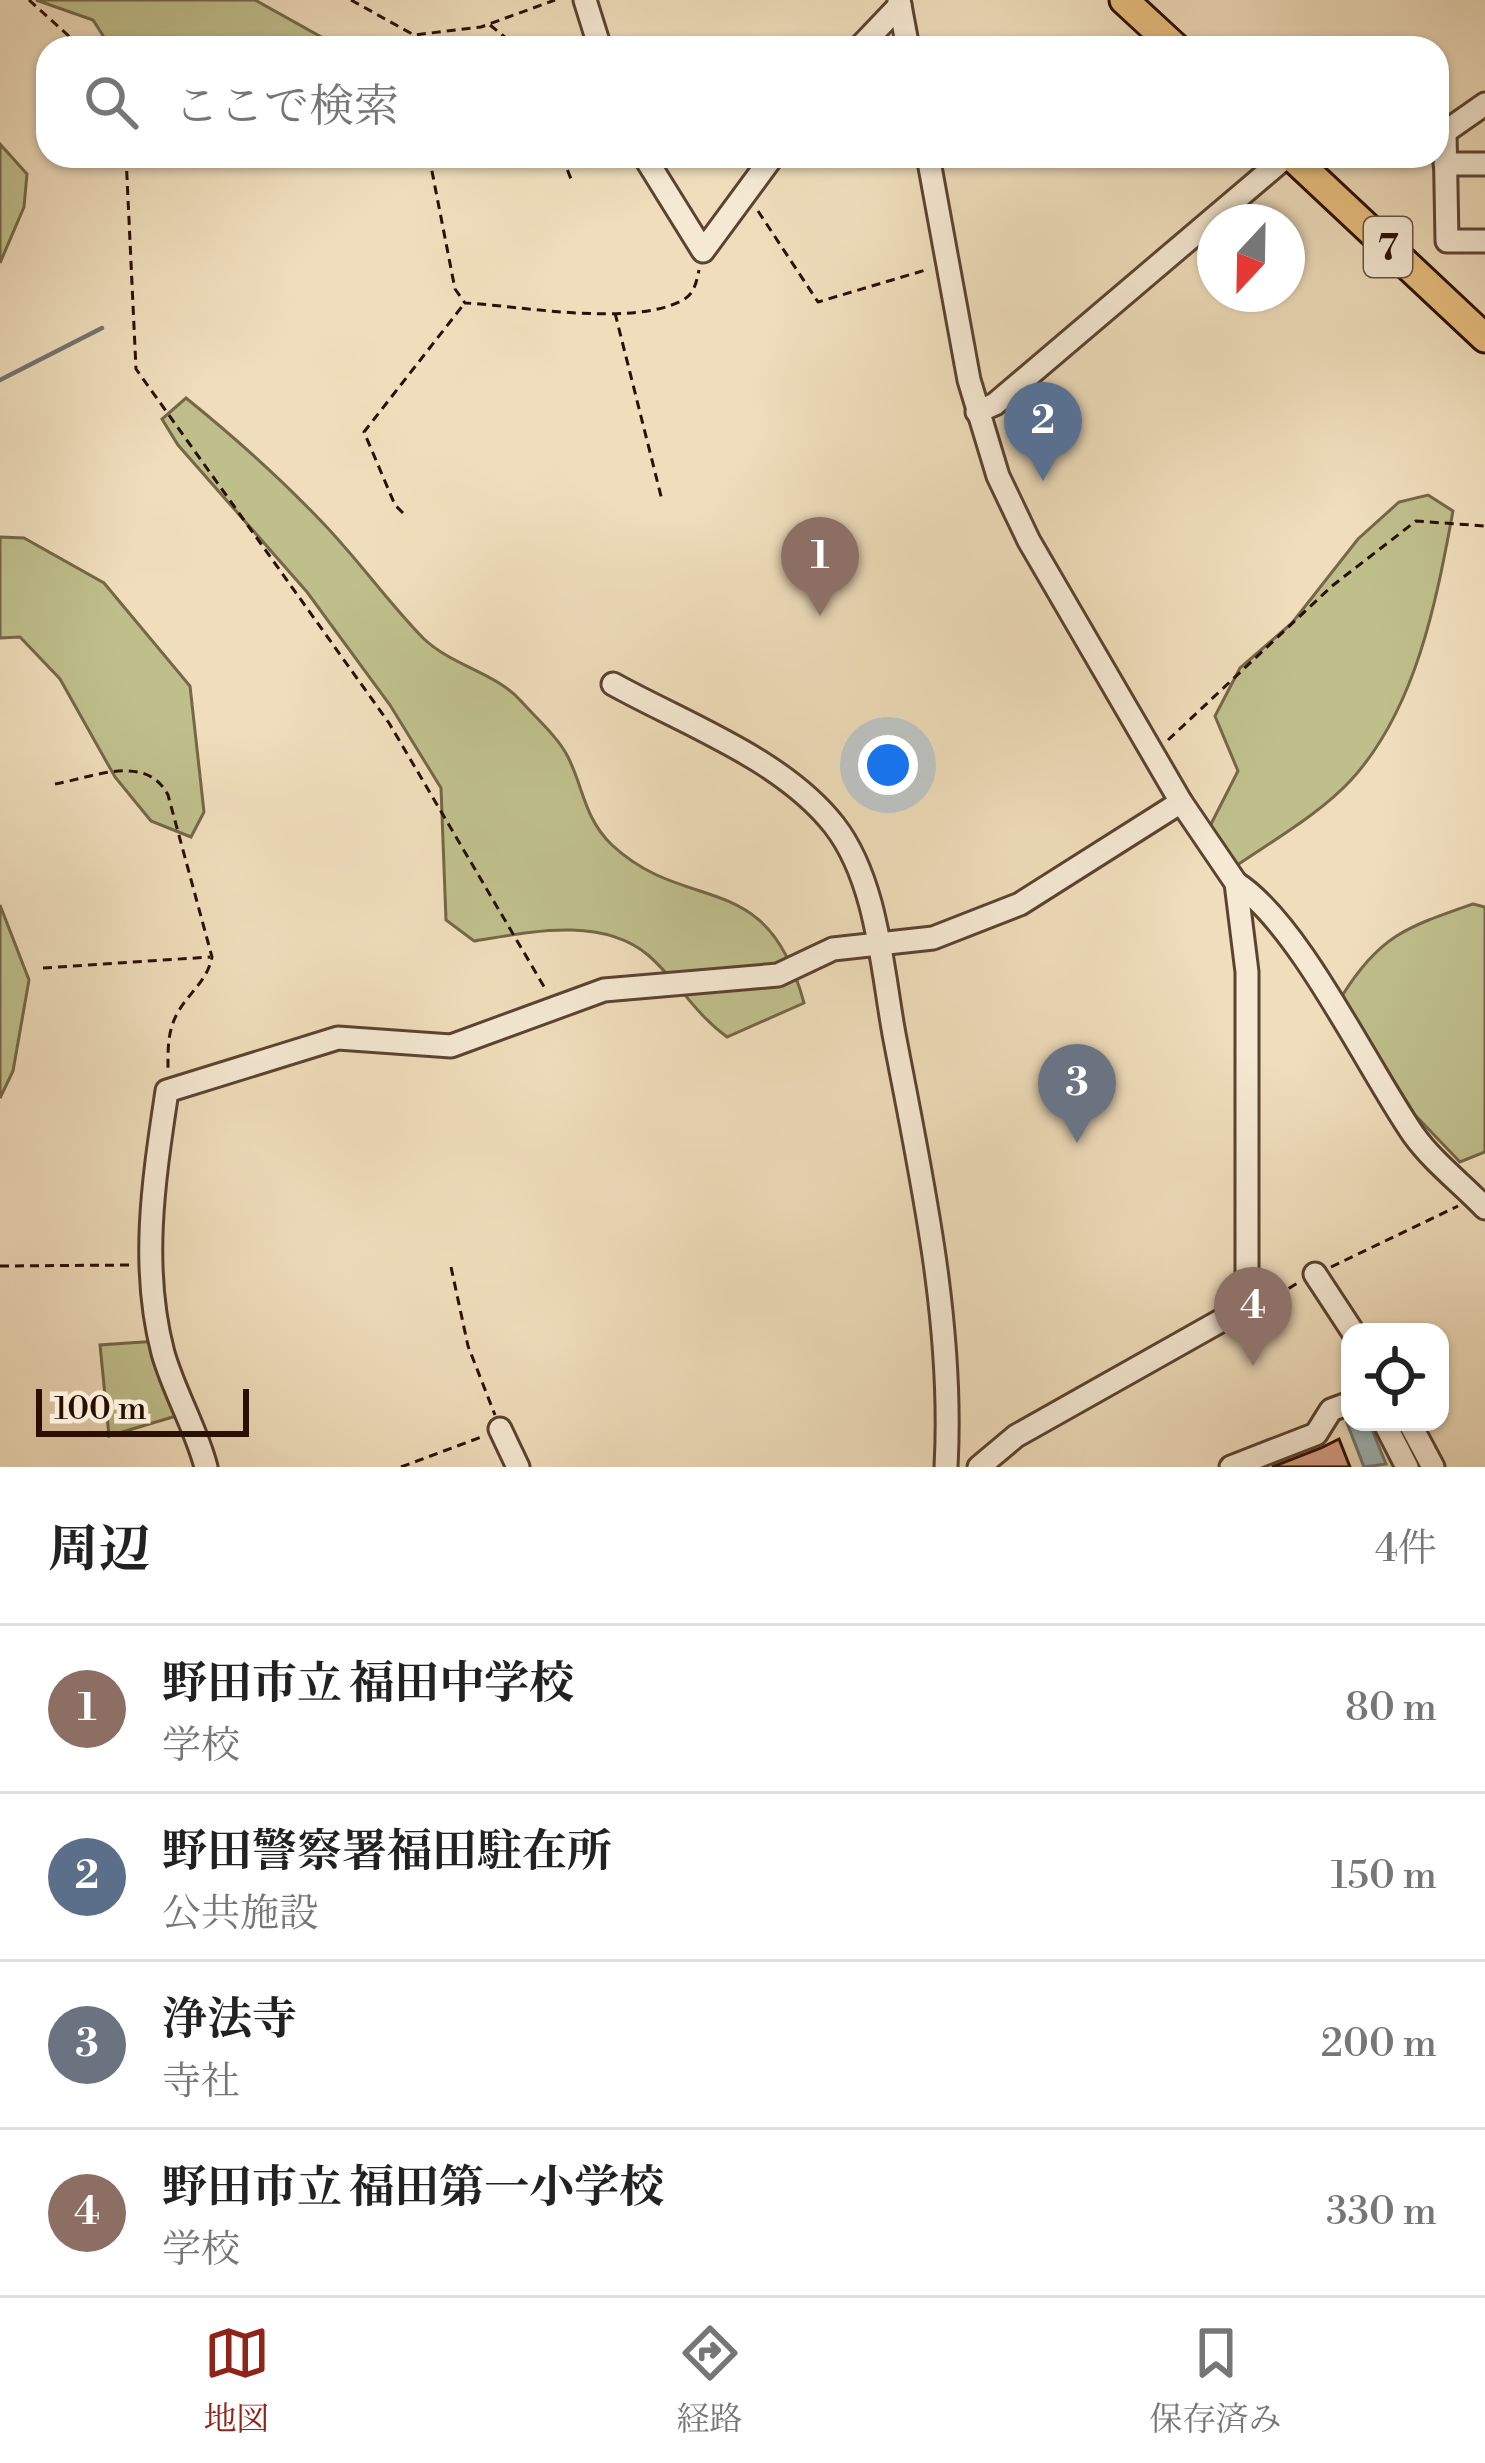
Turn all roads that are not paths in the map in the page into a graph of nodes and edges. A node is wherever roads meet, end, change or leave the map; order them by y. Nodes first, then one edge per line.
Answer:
1 (585, 0) edge
2 (1124, 0) edge
3 (904, 5) edge
4 (596, 36) edge
5 (872, 36) edge
6 (907, 36) edge
7 (1163, 36) edge
8 (1485, 104) edge
9 (1449, 129) edge
10 (1449, 164) edge
11 (1485, 164) edge
12 (651, 168) edge
13 (763, 168) edge
14 (930, 168) edge
15 (1275, 168) edge
16 (1302, 168) edge
17 (1445, 168) edge
18 (1485, 242) edge
19 (1485, 338) edge
20 (977, 412) junction
21 (613, 684) dead end
22 (1181, 802) junction
23 (1236, 883) junction
24 (878, 946) junction
25 (1482, 1199) edge
26 (1315, 1274) road end
27 (1347, 1323) edge
28 (1341, 1406) edge
29 (500, 1429) road end
30 (1388, 1431) edge
31 (1414, 1431) edge
32 (206, 1467) edge
33 (518, 1467) edge
34 (946, 1467) edge
35 (979, 1467) edge
36 (1231, 1467) edge
37 (1406, 1467) edge
38 (1433, 1467) edge

1 - 4 street
2 - 7 main road
3 - 5 street
3 - 6 street
8 - 9 street
10 - 11 street
12 - 13 street
14 - 20 street
15 - 20 street
16 - 19 main road, 7
17 - 18 street
20 - 22 street
21 - 24 street
22 - 23 street
22 - 24 street
23 - 25 street
23 - 35 street
24 - 32 street
24 - 34 street
26 - 27 street
28 - 36 street
29 - 33 street
30 - 37 street
31 - 38 street

